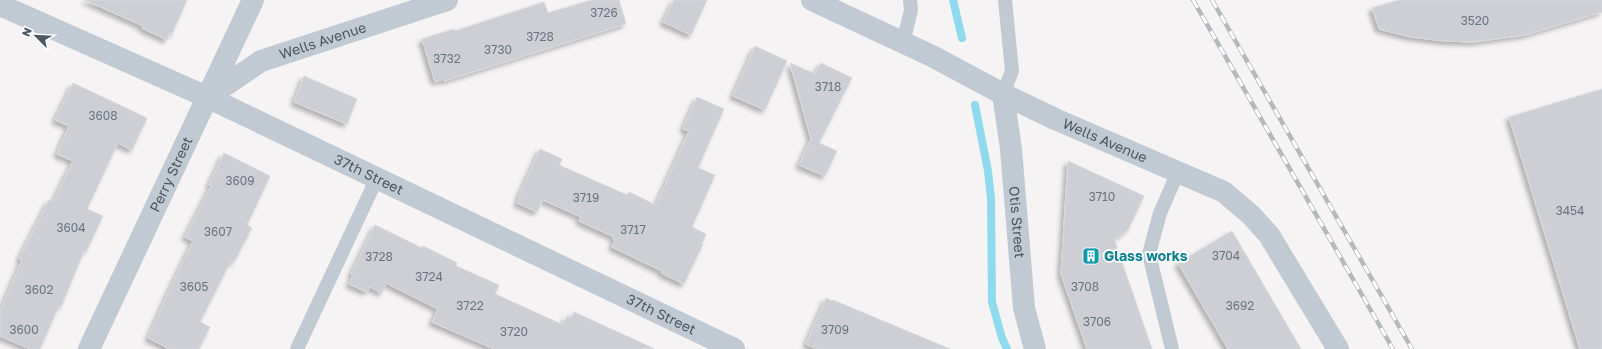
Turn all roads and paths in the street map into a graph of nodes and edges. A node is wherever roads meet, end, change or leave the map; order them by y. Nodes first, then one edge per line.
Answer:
1 (253, 0) edge
2 (447, 0) edge
3 (812, 0) edge
4 (910, 0) edge
5 (1005, 0) edge
6 (0, 5) edge
7 (903, 43) junction
8 (1003, 94) junction
9 (207, 97) junction
10 (1178, 172) junction
11 (377, 178) junction
12 (89, 349) edge
13 (297, 349) edge
14 (734, 349) edge
15 (1035, 349) edge
16 (1172, 349) edge
17 (1338, 349) edge

1 - 9 street, Perry Street
2 - 9 street, Wells Avenue
3 - 7 street, Wells Avenue
4 - 7 lane
5 - 8 lane
6 - 9 street, 37th Street
7 - 8 street, Wells Avenue
8 - 10 street, Wells Avenue
8 - 15 street, Otis Street
9 - 11 street, 37th Street
9 - 12 street, Perry Street
10 - 16 lane
10 - 17 street, Wells Avenue
11 - 13 lane
11 - 14 street, 37th Street

